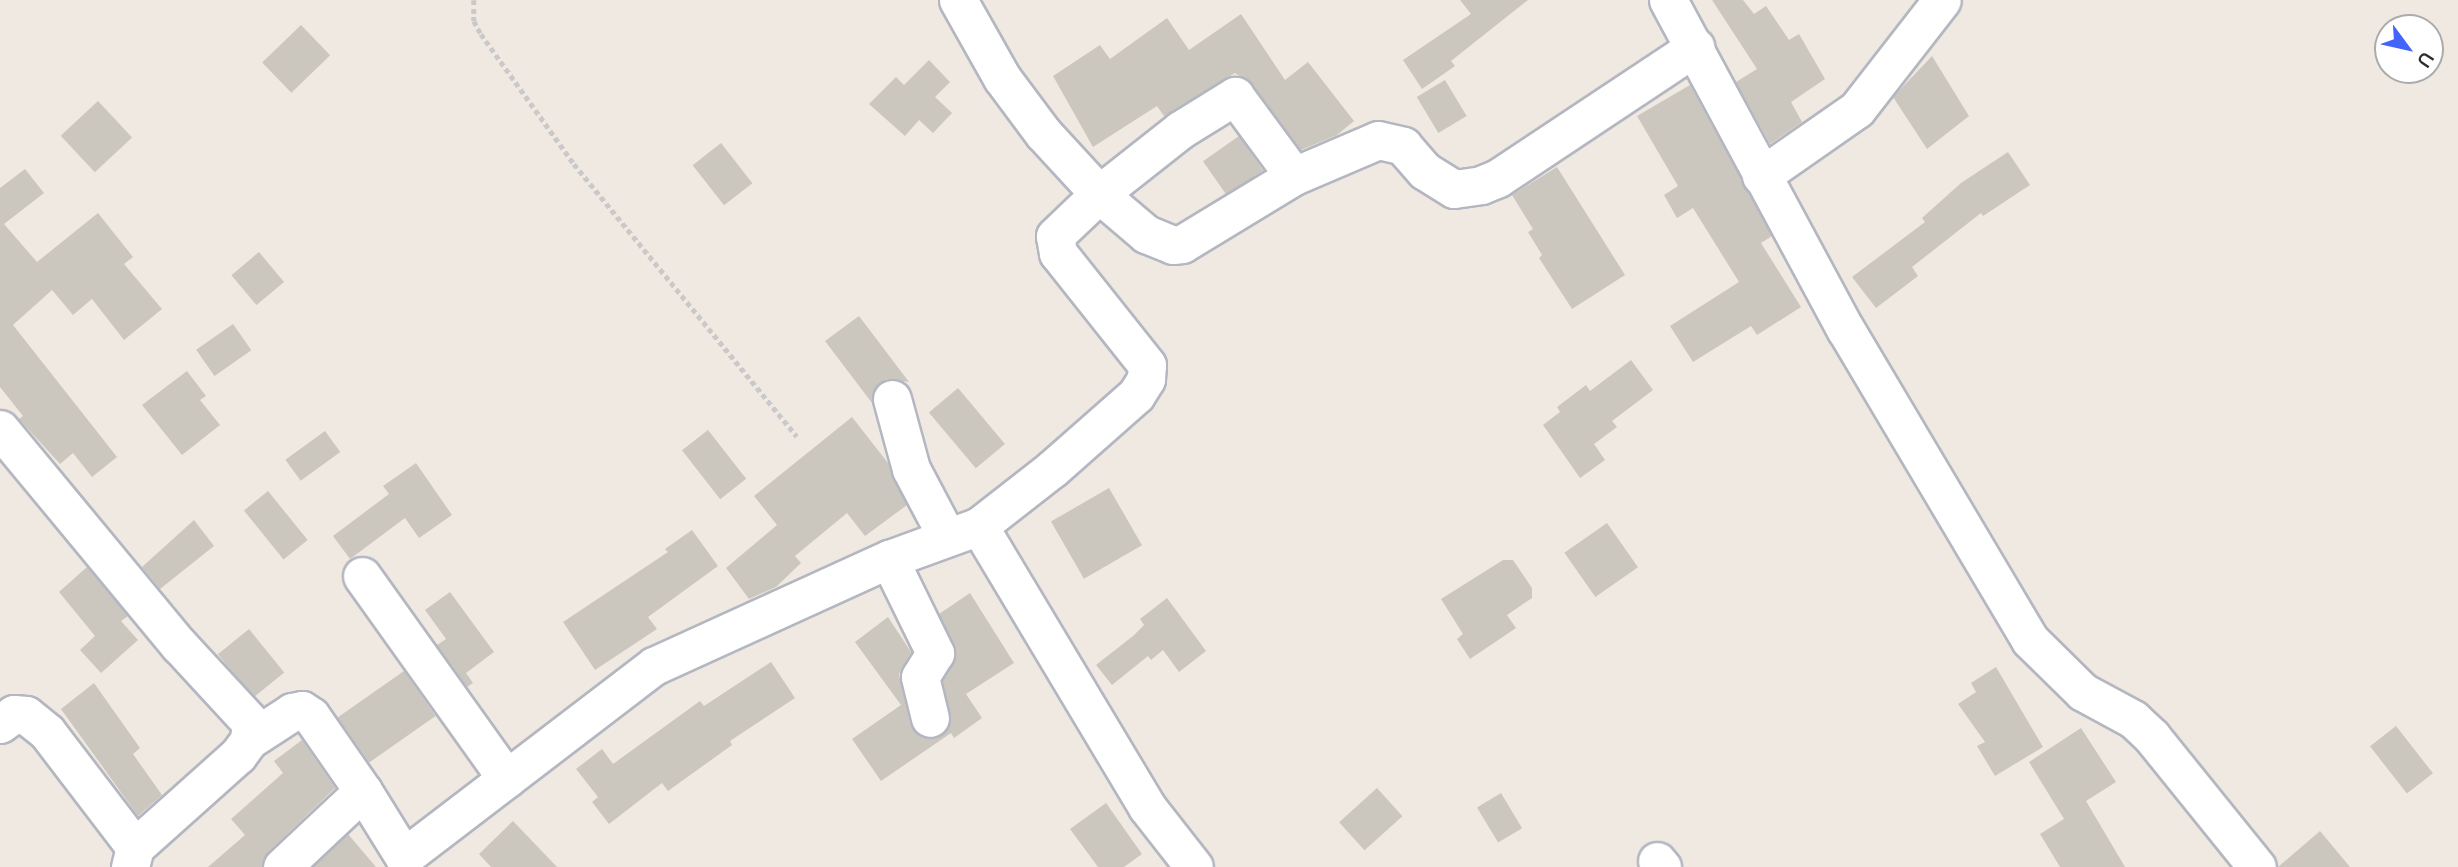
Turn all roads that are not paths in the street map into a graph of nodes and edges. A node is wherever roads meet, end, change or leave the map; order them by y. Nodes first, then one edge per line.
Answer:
1 (958, 0) edge
2 (1668, 0) edge
3 (1942, 0) edge
4 (1695, 47) junction
5 (1294, 176) junction
6 (1761, 176) junction
7 (1099, 194) junction
8 (892, 399) dead end
9 (0, 429) edge
10 (963, 531) junction
11 (889, 559) junction
12 (362, 576) dead end
13 (930, 718) dead end
14 (0, 724) edge
15 (249, 740) junction
16 (507, 779) junction
17 (363, 791) junction
18 (133, 857) edge
19 (1176, 860) edge
20 (407, 862) edge
21 (282, 867) edge
22 (2257, 867) edge

1 - 7 street
2 - 4 street
3 - 6 street
4 - 5 street
4 - 6 street
5 - 7 street
5 - 7 street
6 - 22 street
7 - 10 street
8 - 10 street
9 - 15 street
10 - 11 street
10 - 19 street
11 - 13 street
11 - 16 street
12 - 16 street
14 - 18 street
15 - 17 street
15 - 18 street
16 - 20 street
17 - 20 street
17 - 21 street

